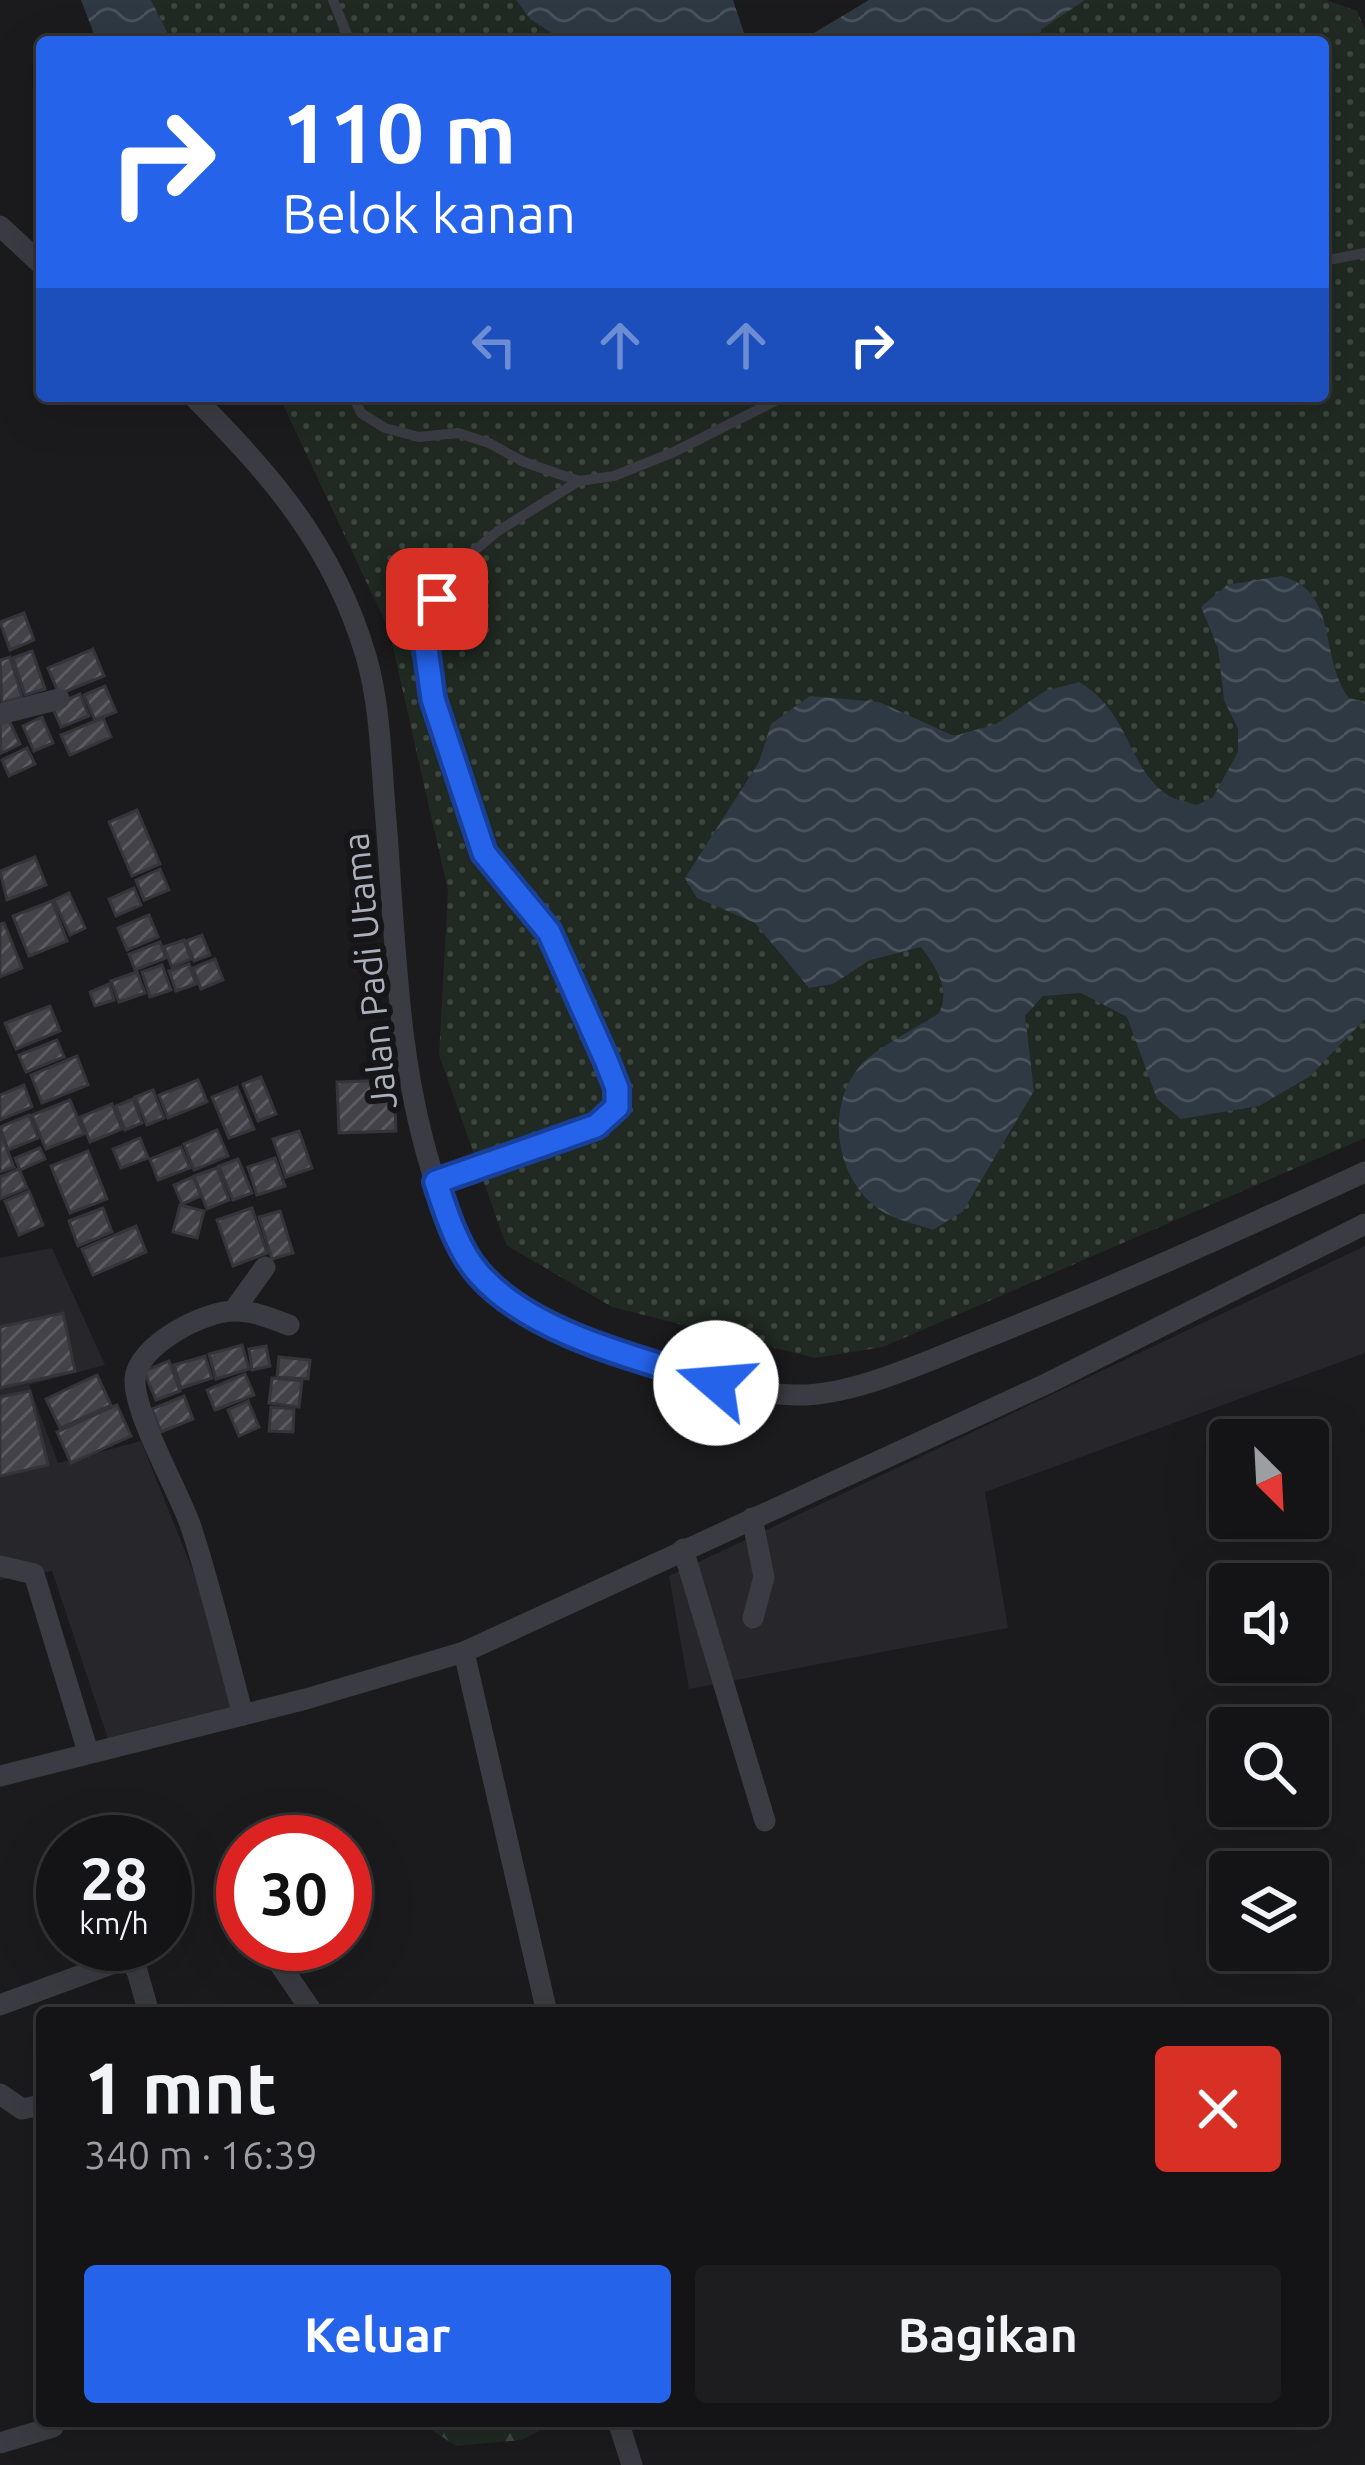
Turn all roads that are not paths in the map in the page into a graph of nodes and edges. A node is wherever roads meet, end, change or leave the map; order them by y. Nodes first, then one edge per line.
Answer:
1 (333, 0) edge
2 (348, 36) edge
3 (0, 226) edge
4 (1362, 254) edge
5 (36, 259) edge
6 (1329, 260) edge
7 (199, 402) edge
8 (356, 402) edge
9 (773, 402) edge
10 (579, 481) junction
11 (58, 699) dead end
12 (0, 714) edge
13 (1365, 1172) edge
14 (436, 1182) junction
15 (1365, 1224) edge
16 (265, 1267) dead end
17 (234, 1310) junction
18 (289, 1325) dead end
19 (752, 1518) junction
20 (682, 1549) junction
21 (0, 1566) edge
22 (753, 1618) dead end
23 (464, 1652) junction
24 (243, 1715) junction
25 (88, 1752) junction
26 (0, 1776) edge
27 (765, 1821) dead end
28 (284, 1971) edge
29 (0, 2005) edge
30 (147, 2007) edge
31 (309, 2007) edge
32 (546, 2007) edge
33 (0, 2094) edge
34 (36, 2106) edge
35 (52, 2427) dead end
36 (620, 2427) edge
37 (0, 2443) edge
38 (632, 2465) edge

1 - 2 lane
3 - 5 street
4 - 6 lane
7 - 14 street, Jalan Padi Utama
8 - 10 lane
9 - 10 lane
10 - 14 lane
11 - 12 street
13 - 14 street, Jalan Padi Utama
15 - 19 street
16 - 17 street
17 - 18 street
17 - 24 street
19 - 20 street
19 - 22 street
20 - 23 street
20 - 27 street
21 - 25 street
23 - 24 street
23 - 32 street
24 - 25 street
25 - 26 street
28 - 31 street
29 - 30 street
33 - 34 street
35 - 37 street
36 - 38 street

